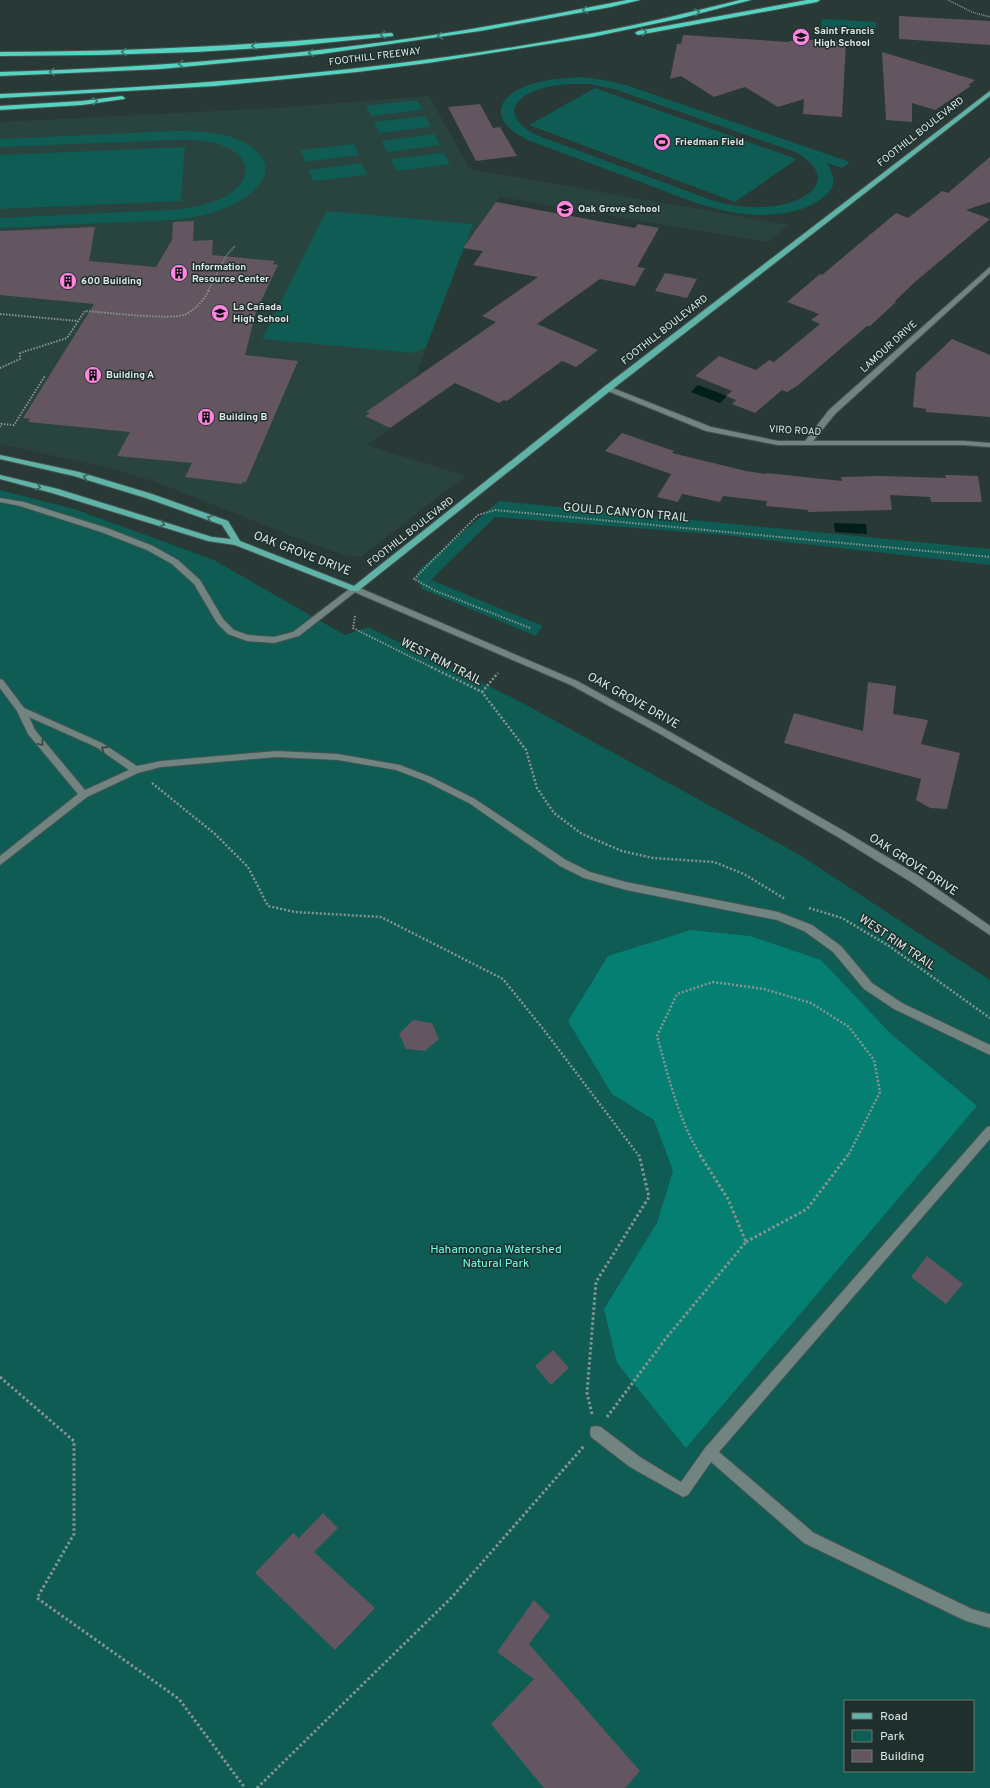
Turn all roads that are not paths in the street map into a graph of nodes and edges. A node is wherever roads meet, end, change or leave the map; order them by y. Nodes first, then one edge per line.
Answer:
1 (637, 0) edge
2 (748, 0) edge
3 (817, 0) edge
4 (533, 20) junction
5 (439, 29) dead end
6 (397, 34) dead end
7 (494, 51) junction
8 (0, 54) edge
9 (0, 74) edge
10 (220, 84) junction
11 (990, 93) edge
12 (0, 96) edge
13 (0, 108) edge
14 (990, 270) edge
15 (607, 389) junction
16 (806, 444) junction
17 (990, 446) edge
18 (0, 457) edge
19 (0, 477) edge
20 (0, 500) edge
21 (237, 543) junction
22 (355, 589) junction
23 (0, 682) edge
24 (21, 710) junction
25 (136, 770) junction
26 (84, 795) junction
27 (0, 860) edge
28 (990, 932) edge
29 (990, 1050) edge
30 (988, 1139) edge
31 (596, 1432) road end
32 (710, 1453) junction
33 (990, 1621) edge

1 -> 4 highway, FOOTHILL FREEWAY
7 -> 2 highway, FOOTHILL FREEWAY
7 -> 3 highway
4 - 5 highway
4 -> 9 highway, FOOTHILL FREEWAY
6 -> 8 highway
7 - 10 highway, FOOTHILL FREEWAY
10 - 12 highway, FOOTHILL FREEWAY
13 -> 10 highway
11 - 15 main road, FOOTHILL BOULEVARD
14 - 16 street, LAMOUR DRIVE
15 - 16 street, VIRO ROAD
15 - 22 main road, FOOTHILL BOULEVARD
16 - 17 street, VIRO ROAD
21 -> 18 main road, OAK GROVE DRIVE
19 -> 21 main road, OAK GROVE DRIVE
20 - 22 street
21 - 22 main road, OAK GROVE DRIVE
22 - 28 street, OAK GROVE DRIVE
23 - 24 street
25 -> 24 street
24 -> 26 street
25 - 26 street
25 - 29 street
26 - 27 street
30 - 32 street
31 - 32 street
32 - 33 street

